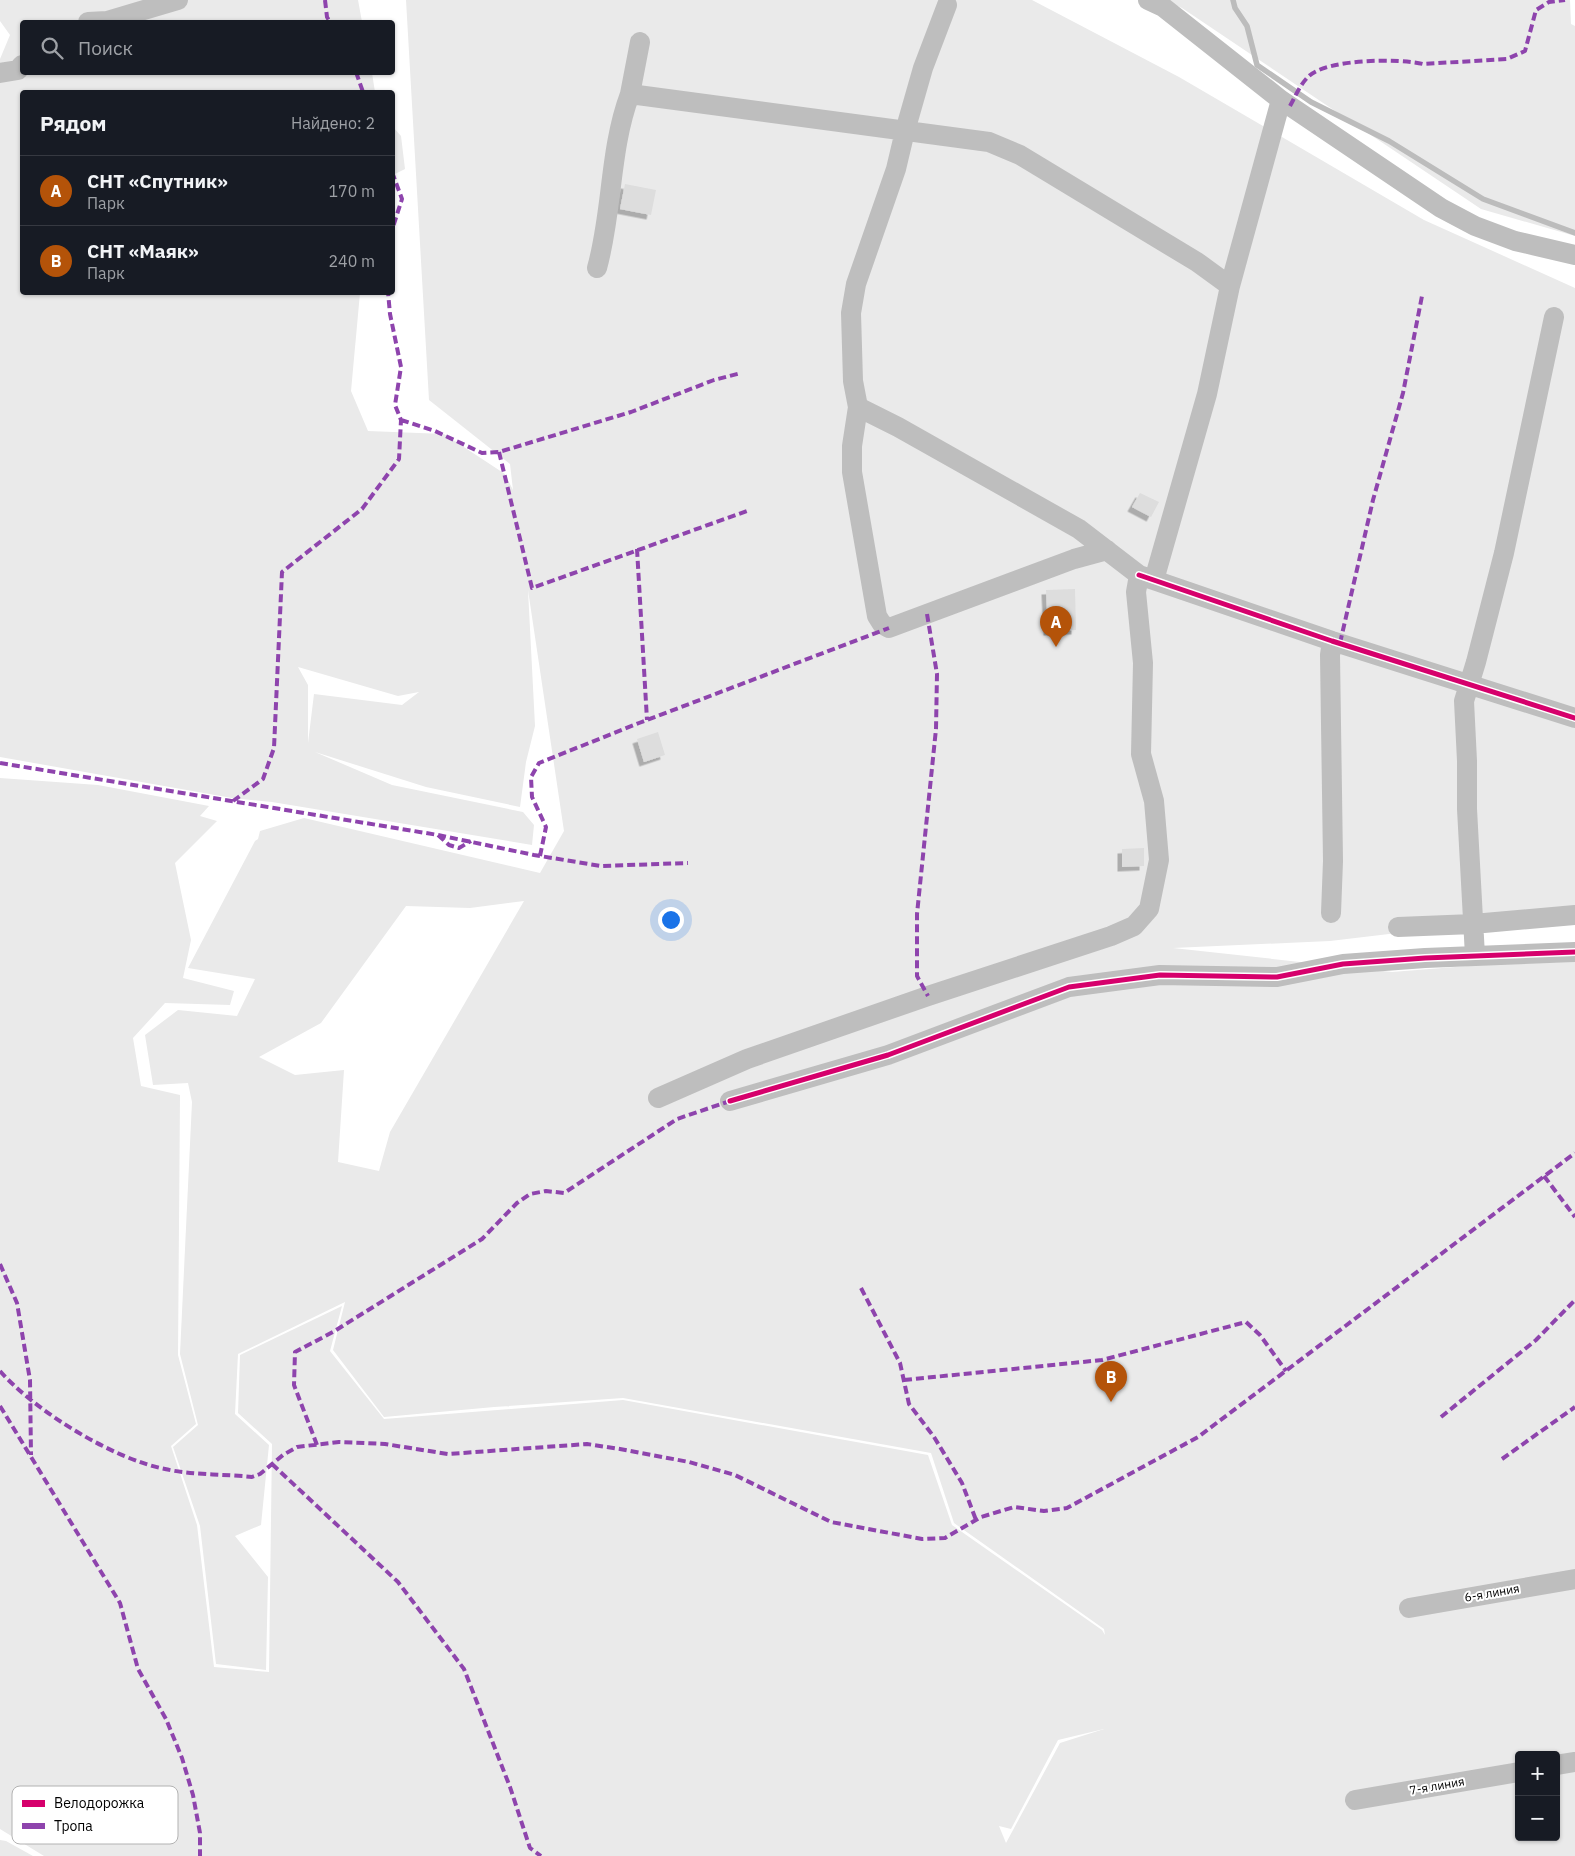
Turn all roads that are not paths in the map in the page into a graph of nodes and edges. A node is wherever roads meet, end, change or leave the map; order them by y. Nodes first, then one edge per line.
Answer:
1 (178, 0) edge
2 (1148, 0) edge
3 (947, 5) dead end
4 (110, 20) edge
5 (640, 42) dead end
6 (20, 68) edge
7 (0, 73) edge
8 (630, 94) junction
9 (1281, 100) junction
10 (905, 131) junction
11 (1575, 255) edge
12 (597, 268) dead end
13 (1230, 286) junction
14 (1554, 317) dead end
15 (858, 407) junction
16 (1107, 550) junction
17 (1147, 577) junction
18 (1332, 641) junction
19 (1468, 684) junction
20 (1575, 718) edge
21 (1331, 913) dead end
22 (1575, 916) edge
23 (1472, 924) junction
24 (1398, 927) dead end
25 (1575, 952) edge
26 (1475, 956) junction
27 (658, 1098) dead end
28 (730, 1101) dead end
29 (1575, 1579) edge
30 (1409, 1608) dead end
31 (1575, 1762) edge
32 (1560, 1765) edge
33 (1515, 1773) edge
34 (1355, 1800) dead end

1 - 4 street
2 - 9 street
3 - 10 street
5 - 8 street
6 - 7 street
8 - 10 street
8 - 12 street
9 - 11 street
9 - 13 street
10 - 13 street
10 - 15 street
13 - 17 street
14 - 19 street
15 - 16 street
15 - 16 street
16 - 17 street
17 - 18 street
17 - 27 street
18 - 19 street
18 - 21 street
19 - 20 street
19 - 23 street
22 - 23 street
23 - 24 street
23 - 26 street
25 - 26 street
26 - 28 street
29 - 30 street, 6-я линия
31 - 32 street
33 - 34 street, 7-я линия

